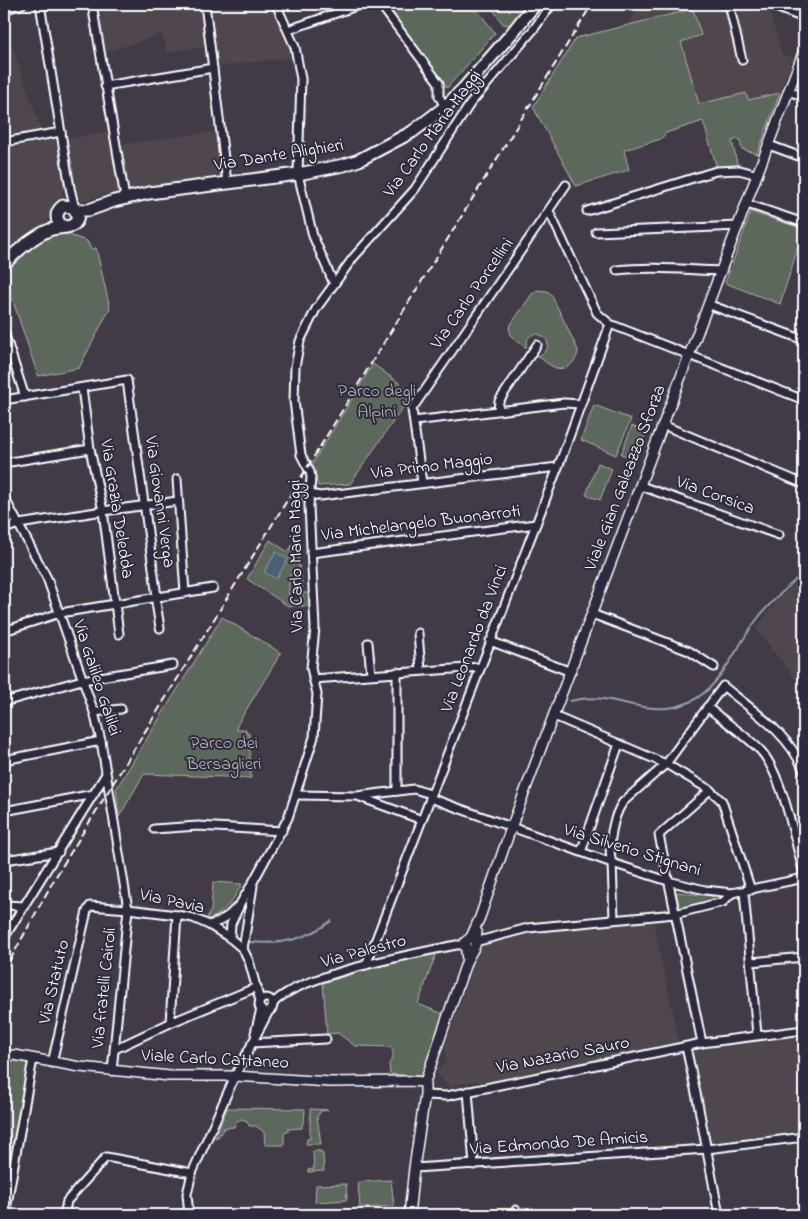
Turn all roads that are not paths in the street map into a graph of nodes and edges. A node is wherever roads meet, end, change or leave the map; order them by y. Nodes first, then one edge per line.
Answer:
1 (22, 4) edge
2 (40, 4) edge
3 (92, 4) edge
4 (205, 4) edge
5 (276, 4) edge
6 (362, 4) edge
7 (380, 4) edge
8 (535, 4) edge
9 (552, 4) edge
10 (729, 4) edge
11 (768, 4) edge
12 (4, 10) edge
13 (804, 18) edge
14 (288, 30) junction
15 (804, 50) edge
16 (742, 60) dead end
17 (213, 68) junction
18 (105, 86) junction
19 (789, 91) junction
20 (804, 97) edge
21 (445, 107) junction
22 (61, 132) junction
23 (4, 142) edge
24 (769, 145) junction
25 (804, 158) edge
26 (298, 174) junction
27 (758, 175) junction
28 (227, 183) junction
29 (566, 185) dead end
30 (70, 188) junction
31 (125, 198) junction
32 (747, 204) junction
33 (549, 211) junction
34 (587, 211) dead end
35 (76, 213) junction
36 (61, 216) junction
37 (804, 224) edge
38 (739, 226) junction
39 (596, 232) dead end
40 (4, 264) edge
41 (617, 270) dead end
42 (722, 271) junction
43 (334, 284) junction
44 (710, 305) junction
45 (610, 324) junction
46 (4, 332) edge
47 (804, 340) edge
48 (537, 345) dead end
49 (691, 355) junction
50 (82, 388) junction
51 (25, 397) junction
52 (4, 400) edge
53 (804, 400) edge
54 (581, 404) junction
55 (498, 410) junction
56 (414, 421) junction
57 (663, 425) junction
58 (90, 449) junction
59 (4, 463) edge
60 (558, 466) junction
61 (176, 479) dead end
62 (422, 483) junction
63 (804, 484) edge
64 (641, 486) junction
65 (310, 494) junction
66 (4, 496) edge
67 (178, 501) junction
68 (145, 505) junction
69 (103, 511) junction
70 (18, 524) junction
71 (536, 524) junction
72 (4, 529) edge
73 (779, 536) dead end
74 (311, 553) junction
75 (213, 588) dead end
76 (185, 593) junction
77 (157, 597) junction
78 (116, 604) junction
79 (60, 613) junction
80 (592, 614) junction
81 (160, 628) dead end
82 (4, 631) edge
83 (418, 633) dead end
84 (119, 634) dead end
85 (490, 641) junction
86 (368, 643) dead end
87 (173, 666) dead end
88 (481, 667) junction
89 (714, 667) dead end
90 (421, 670) junction
91 (397, 672) junction
92 (571, 672) junction
93 (370, 674) junction
94 (313, 679) junction
95 (82, 680) junction
96 (4, 702) edge
97 (707, 707) junction
98 (122, 709) dead end
99 (94, 712) junction
100 (554, 716) junction
101 (102, 741) junction
102 (619, 744) junction
103 (4, 760) edge
104 (666, 764) junction
105 (804, 771) edge
106 (106, 774) junction
107 (710, 790) junction
108 (397, 791) junction
109 (94, 794) junction
110 (297, 795) junction
111 (357, 796) junction
112 (431, 796) junction
113 (4, 811) edge
114 (422, 820) junction
115 (511, 828) junction
116 (154, 829) dead end
117 (282, 831) junction
118 (59, 852) junction
119 (580, 852) junction
120 (4, 860) edge
121 (612, 863) junction
122 (804, 874) edge
123 (804, 878) edge
124 (668, 881) junction
125 (253, 882) junction
126 (748, 891) junction
127 (732, 893) junction
128 (240, 904) junction
129 (4, 905) edge
130 (24, 906) junction
131 (88, 907) joint
132 (128, 909) junction
133 (675, 914) junction
134 (177, 915) junction
135 (614, 920) junction
136 (209, 925) junction
137 (4, 938) edge
138 (230, 938) junction
139 (469, 945) junction
140 (243, 949) junction
141 (804, 957) edge
142 (751, 962) junction
143 (366, 965) junction
144 (265, 1001) junction
145 (170, 1023) junction
146 (804, 1030) edge
147 (757, 1035) junction
148 (326, 1039) dead end
149 (252, 1043) junction
150 (702, 1043) junction
151 (686, 1047) junction
152 (115, 1049) junction
153 (5, 1059) edge
154 (33, 1059) junction
155 (52, 1063) junction
156 (112, 1071) junction
157 (235, 1076) junction
158 (425, 1082) junction
159 (468, 1090) junction
160 (425, 1095) junction
161 (804, 1137) edge
162 (707, 1150) junction
163 (474, 1165) junction
164 (414, 1168) junction
165 (192, 1173) junction
166 (6, 1196) edge
167 (6, 1215) edge
168 (67, 1215) edge
169 (189, 1215) edge
170 (409, 1215) edge
171 (719, 1215) edge

1 - 12 street
2 - 22 street
3 - 18 street
4 - 17 street
5 - 14 street
6 - 14 street
7 - 21 street
8 - 21 main road, Via Dante Alighieri
9 - 43 street, Via Carlo Maria Maggi
10 - 16 street
11 - 13 street
14 - 26 street
15 - 19 street, Viale Gian Galeazzo Sforza
17 - 18 street
17 - 28 street
18 - 31 street
19 - 20 street
19 - 24 street, Viale Gian Galeazzo Sforza
21 - 26 main road, Via Dante Alighieri
22 - 23 street
22 - 30 street
24 - 25 street
24 - 27 street, Viale Gian Galeazzo Sforza
26 - 28 main road, Via Dante Alighieri
26 - 43 street
27 - 32 street, Viale Gian Galeazzo Sforza
27 - 34 street
28 - 31 main road, Via Dante Alighieri
29 - 33 street, Via Carlo Porcellini
30 - 35 street
30 - 36 street
31 - 35 main road, Via Dante Alighieri
32 - 37 street
32 - 38 street, Viale Gian Galeazzo Sforza
33 - 45 street
33 - 56 street, Via Carlo Porcellini
35 - 36 main road
35 - 36 main road
36 - 40 main road
38 - 39 street
38 - 42 street, Viale Gian Galeazzo Sforza
41 - 42 street
42 - 44 street, Viale Gian Galeazzo Sforza
43 - 65 street, Via Carlo Maria Maggi
44 - 47 street
44 - 49 street, Viale Gian Galeazzo Sforza
45 - 49 street
45 - 54 street, Via Leonardo da Vinci
46 - 51 street
48 - 55 street
49 - 53 street
49 - 57 street, Viale Gian Galeazzo Sforza
50 - 51 street
50 - 58 street, Via Grazia Deledda
50 - 68 street, Via Giovanni Verga
51 - 52 street
54 - 55 street
54 - 60 street, Via Leonardo da Vinci
55 - 56 street
56 - 62 street
57 - 63 street
57 - 64 street, Viale Gian Galeazzo Sforza
58 - 59 street
58 - 69 street, Via Grazia Deledda
60 - 62 street, Via Primo Maggio
60 - 71 street, Via Leonardo da Vinci
61 - 67 street
62 - 65 street, Via Primo Maggio
64 - 73 street, Via Corsica
64 - 80 street, Viale Gian Galeazzo Sforza
65 - 74 street, Via Carlo Maria Maggi
66 - 70 street, Via Galileo Galilei
67 - 68 street
67 - 76 street
68 - 69 street
68 - 77 street, Via Giovanni Verga
69 - 70 street
69 - 78 street, Via Grazia Deledda
70 - 72 street
70 - 79 street, Via Galileo Galilei
71 - 74 street, Via Michelangelo Buonarroti
71 - 85 street, Via Leonardo da Vinci
74 - 94 street, Via Carlo Maria Maggi
75 - 76 street
76 - 77 street
77 - 78 street
77 - 81 street, Via Giovanni Verga
78 - 79 street
78 - 84 street, Via Grazia Deledda
79 - 82 street
79 - 95 street, Via Galileo Galilei
80 - 89 street
80 - 92 street, Viale Gian Galeazzo Sforza
83 - 90 street
85 - 88 street, Via Leonardo da Vinci
85 - 92 street
86 - 93 street
87 - 95 street
88 - 90 street
88 - 112 street, Via Leonardo da Vinci
90 - 91 street
91 - 93 street
91 - 108 street
92 - 100 street, Viale Gian Galeazzo Sforza
93 - 94 street
94 - 110 street, Via Carlo Maria Maggi
95 - 96 street
95 - 99 street, Via Galileo Galilei
97 - 104 street
97 - 105 street
97 - 122 street
98 - 99 street
99 - 101 street, Via Galileo Galilei
100 - 102 street
100 - 115 street, Viale Gian Galeazzo Sforza
101 - 103 street
101 - 106 street, Via Galileo Galilei
102 - 104 street
102 - 119 street
104 - 107 street
104 - 121 street
106 - 109 street
106 - 132 street, Via Galileo Galilei
107 - 124 street
107 - 126 street
108 - 111 street, Via Silverio Stignani
108 - 112 street, Via Silverio Stignani
109 - 113 street
109 - 118 street
110 - 111 street
110 - 117 street, Via Carlo Maria Maggi
111 - 114 street
112 - 114 street, Via Leonardo da Vinci
112 - 115 street, Via Silverio Stignani
114 - 143 street, Via Leonardo da Vinci
115 - 119 street, Via Silverio Stignani
115 - 139 street, Viale Gian Galeazzo Sforza
116 - 117 street
117 - 125 street, Via Carlo Maria Maggi
118 - 120 street
118 - 130 street
119 - 121 street, Via Silverio Stignani
121 - 124 street, Via Silverio Stignani
121 - 135 street
123 - 126 street, Via Silverio Stignani
124 - 127 street, Via Silverio Stignani
124 - 133 street
125 - 128 street, Via Carlo Maria Maggi
125 - 140 street, Via Carlo Maria Maggi
126 - 127 street, Via Silverio Stignani
126 - 142 street
127 - 133 street, Via Palestro
128 - 136 street, Via Carlo Maria Maggi
128 - 138 street, Via Carlo Maria Maggi
129 - 130 street
130 - 137 street
131 - 132 street, Via Pavia
131 - 155 street, Via Statuto
132 - 134 street, Via Pavia
132 - 152 street, Via fratelli Cairoli
133 - 135 street, Via Palestro
133 - 150 street
134 - 136 street, Via Pavia
134 - 145 street
135 - 139 street, Via Palestro
136 - 138 street, Via Pavia
138 - 140 street, Via Pavia
139 - 143 street, Via Palestro
139 - 158 street, Viale Gian Galeazzo Sforza
140 - 144 street, Via Pavia
141 - 142 street
142 - 147 street
143 - 144 street, Via Palestro
144 - 145 street, Via Palestro
144 - 149 street
145 - 152 street, Via Palestro
146 - 147 street, Via Nazario Sauro
147 - 150 street, Via Nazario Sauro
148 - 149 street
149 - 157 street
150 - 151 street, Via Nazario Sauro
151 - 159 street, Via Nazario Sauro
151 - 162 street
152 - 156 street, Via fratelli Cairoli
153 - 154 street, Viale Carlo Cattaneo
154 - 155 street, Viale Carlo Cattaneo
154 - 166 street
155 - 156 street, Viale Carlo Cattaneo
156 - 157 street, Viale Carlo Cattaneo
157 - 158 street, Viale Carlo Cattaneo
157 - 165 street
158 - 160 street, Viale Gian Galeazzo Sforza
159 - 160 street, Via Nazario Sauro
159 - 163 street
160 - 164 street, Viale Gian Galeazzo Sforza
161 - 162 street, Via Edmondo De Amicis
162 - 163 street, Via Edmondo De Amicis
162 - 171 street
163 - 164 street, Via Edmondo De Amicis
164 - 170 street, Viale Gian Galeazzo Sforza
165 - 168 street
165 - 169 street
166 - 167 street

